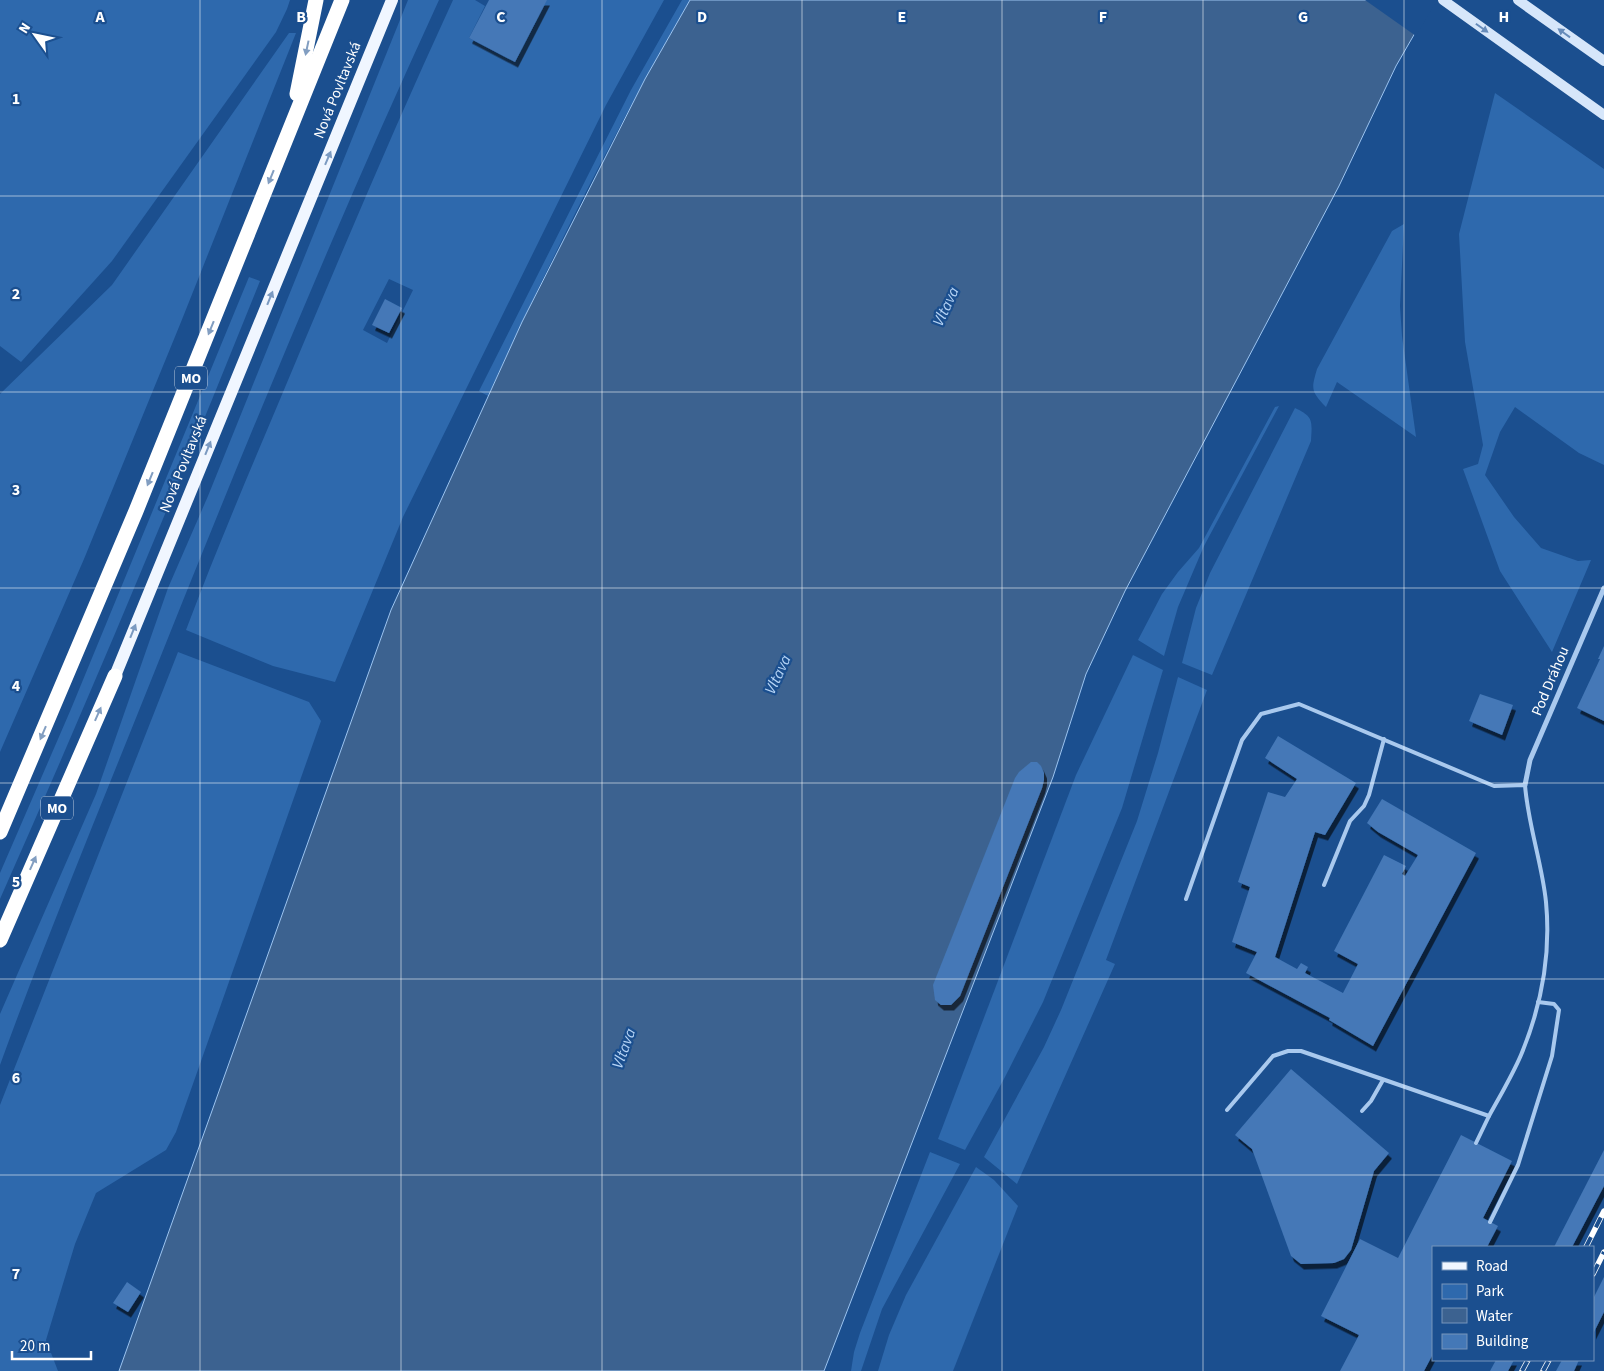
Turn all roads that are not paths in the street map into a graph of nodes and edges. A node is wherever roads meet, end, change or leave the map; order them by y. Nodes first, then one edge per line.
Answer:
1 (316, 0) edge
2 (342, 0) edge
3 (392, 0) edge
4 (1443, 0) edge
5 (1518, 0) edge
6 (1604, 61) edge
7 (1604, 114) edge
8 (289, 132) junction
9 (1604, 588) edge
10 (115, 676) joint
11 (1384, 738) junction
12 (1525, 785) junction
13 (0, 832) edge
14 (1324, 885) dead end
15 (1186, 899) dead end
16 (0, 940) edge
17 (1538, 1002) junction
18 (1384, 1080) junction
19 (1227, 1110) dead end
20 (1362, 1111) dead end
21 (1490, 1116) junction
22 (1476, 1142) dead end
23 (1490, 1222) dead end

1 -> 8 highway
2 - 8 highway, Nová Povltavská / MO
10 -> 3 main road, Nová Povltavská / MO
4 -> 7 main road
6 -> 5 main road
8 -> 13 highway, Nová Povltavská / MO
9 - 12 street, Pod Dráhou
16 -> 10 highway, Nová Povltavská / MO
11 - 12 lane
11 - 14 lane
11 - 15 lane
12 - 17 lane
17 - 21 lane
17 - 23 lane
18 - 19 lane
18 - 20 lane
18 - 21 lane
21 - 22 lane

